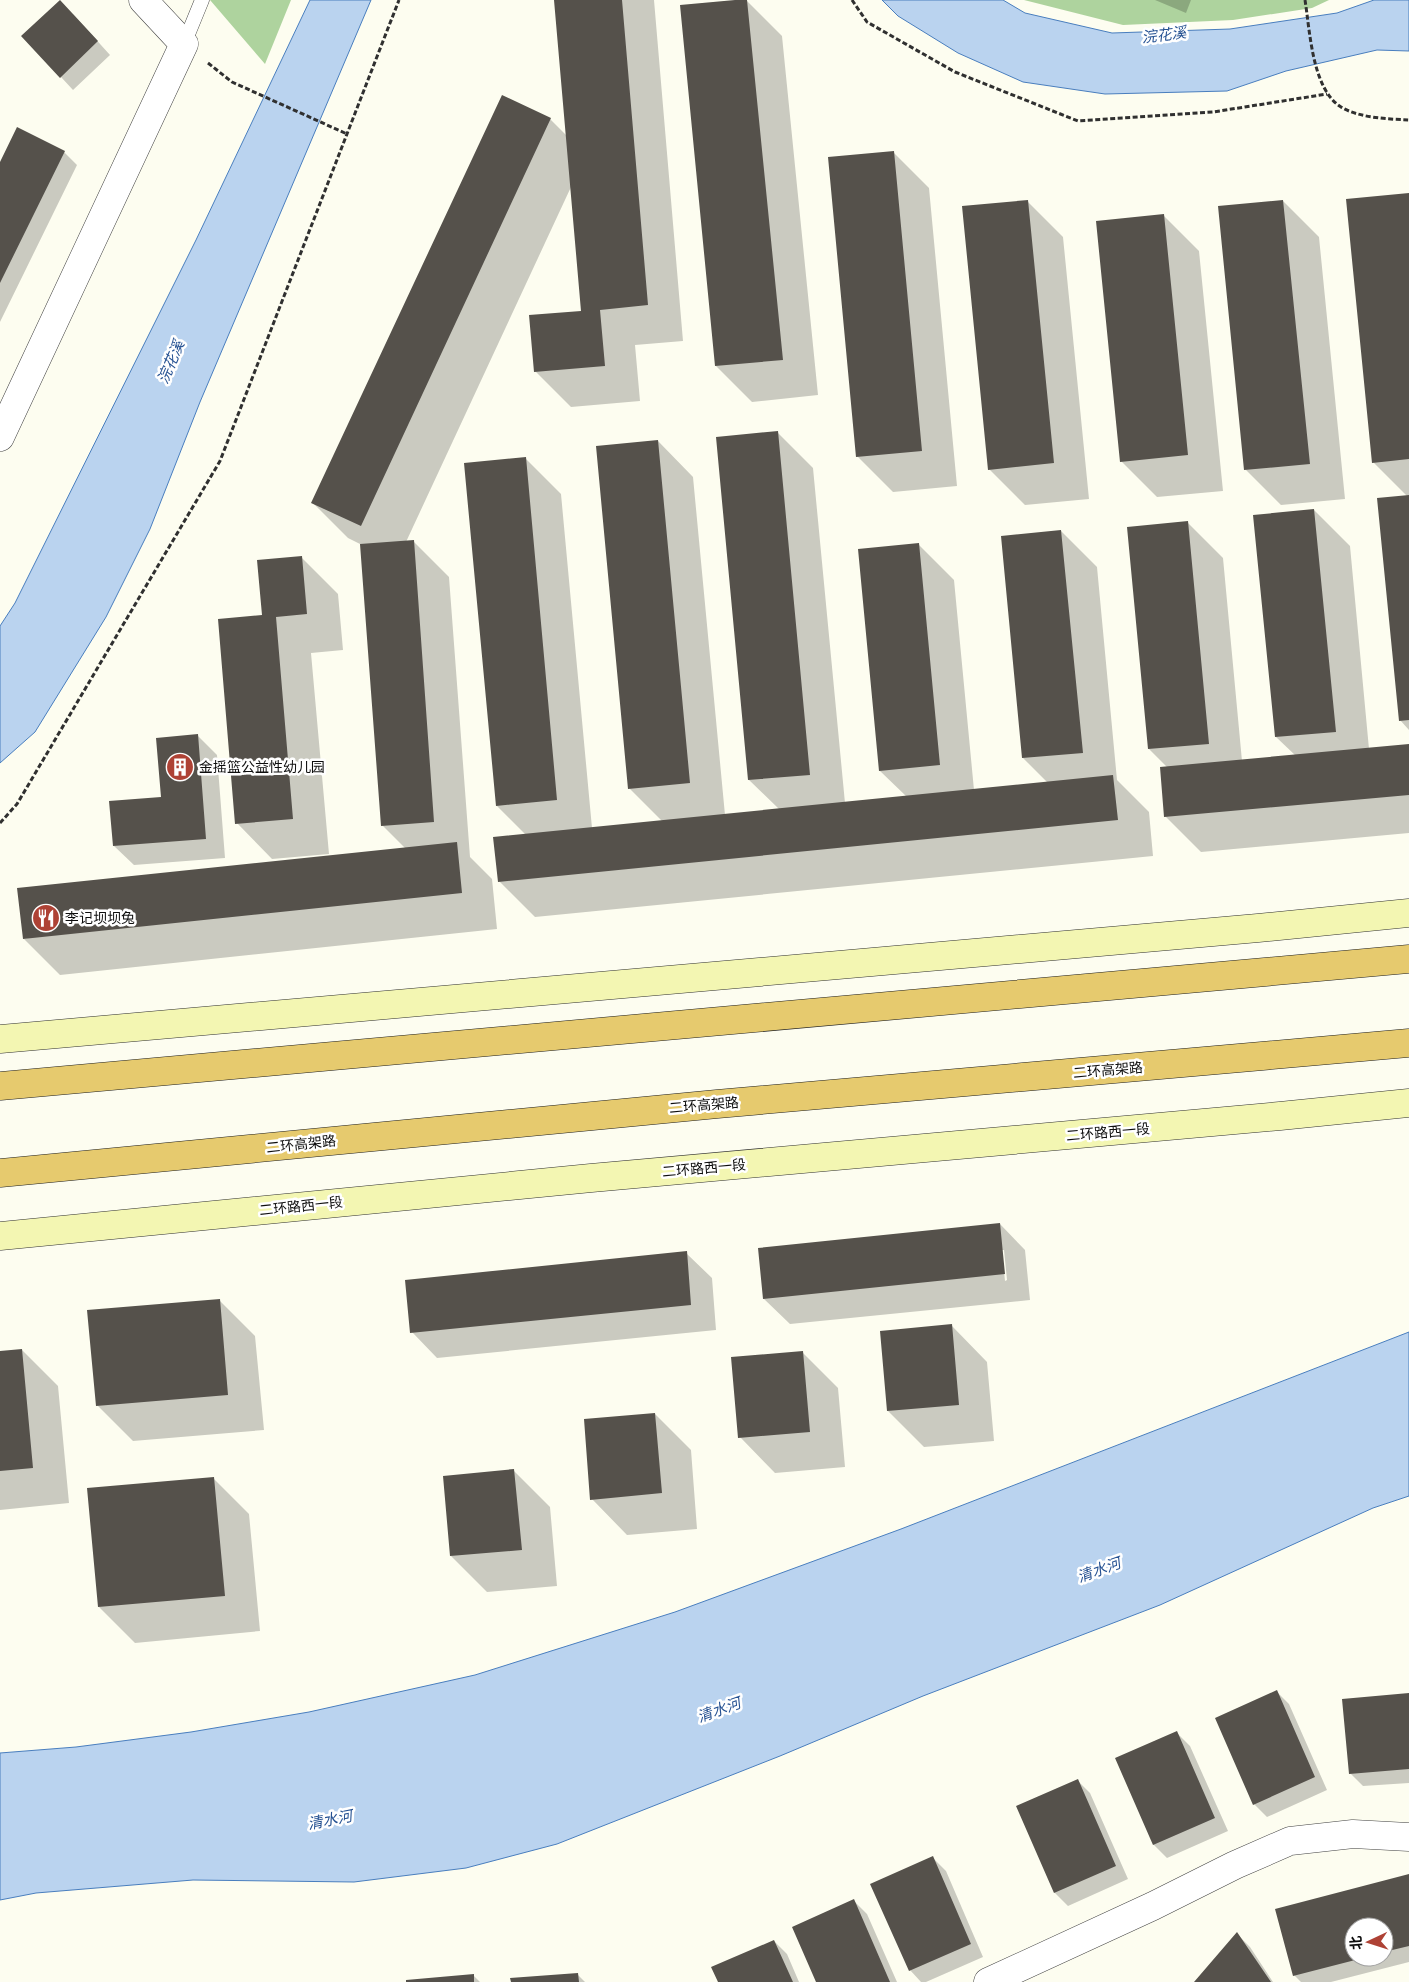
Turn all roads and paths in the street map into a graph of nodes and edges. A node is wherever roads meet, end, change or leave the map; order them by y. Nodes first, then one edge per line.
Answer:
1 (143, 0) edge
2 (202, 0) edge
3 (399, 0) edge
4 (852, 0) edge
5 (1304, 0) edge
6 (184, 44) junction
7 (232, 82) dead end
8 (1327, 94) junction
9 (1409, 120) edge
10 (347, 134) junction
11 (0, 437) edge
12 (0, 823) edge
13 (1409, 913) edge
14 (1409, 959) edge
15 (0, 1039) edge
16 (1409, 1043) edge
17 (0, 1086) edge
18 (1409, 1103) edge
19 (0, 1173) edge
20 (0, 1236) edge
21 (1409, 1837) edge
22 (988, 1982) edge

1 - 6 street
2 - 6 lane
3 - 10 path
4 - 8 path
5 - 8 path
6 - 11 street
7 - 10 path
8 - 9 path
10 - 12 path
13 - 15 main road
14 - 17 highway
16 - 19 highway, 二环高架路
18 - 20 main road, 二环路西一段
21 - 22 street

